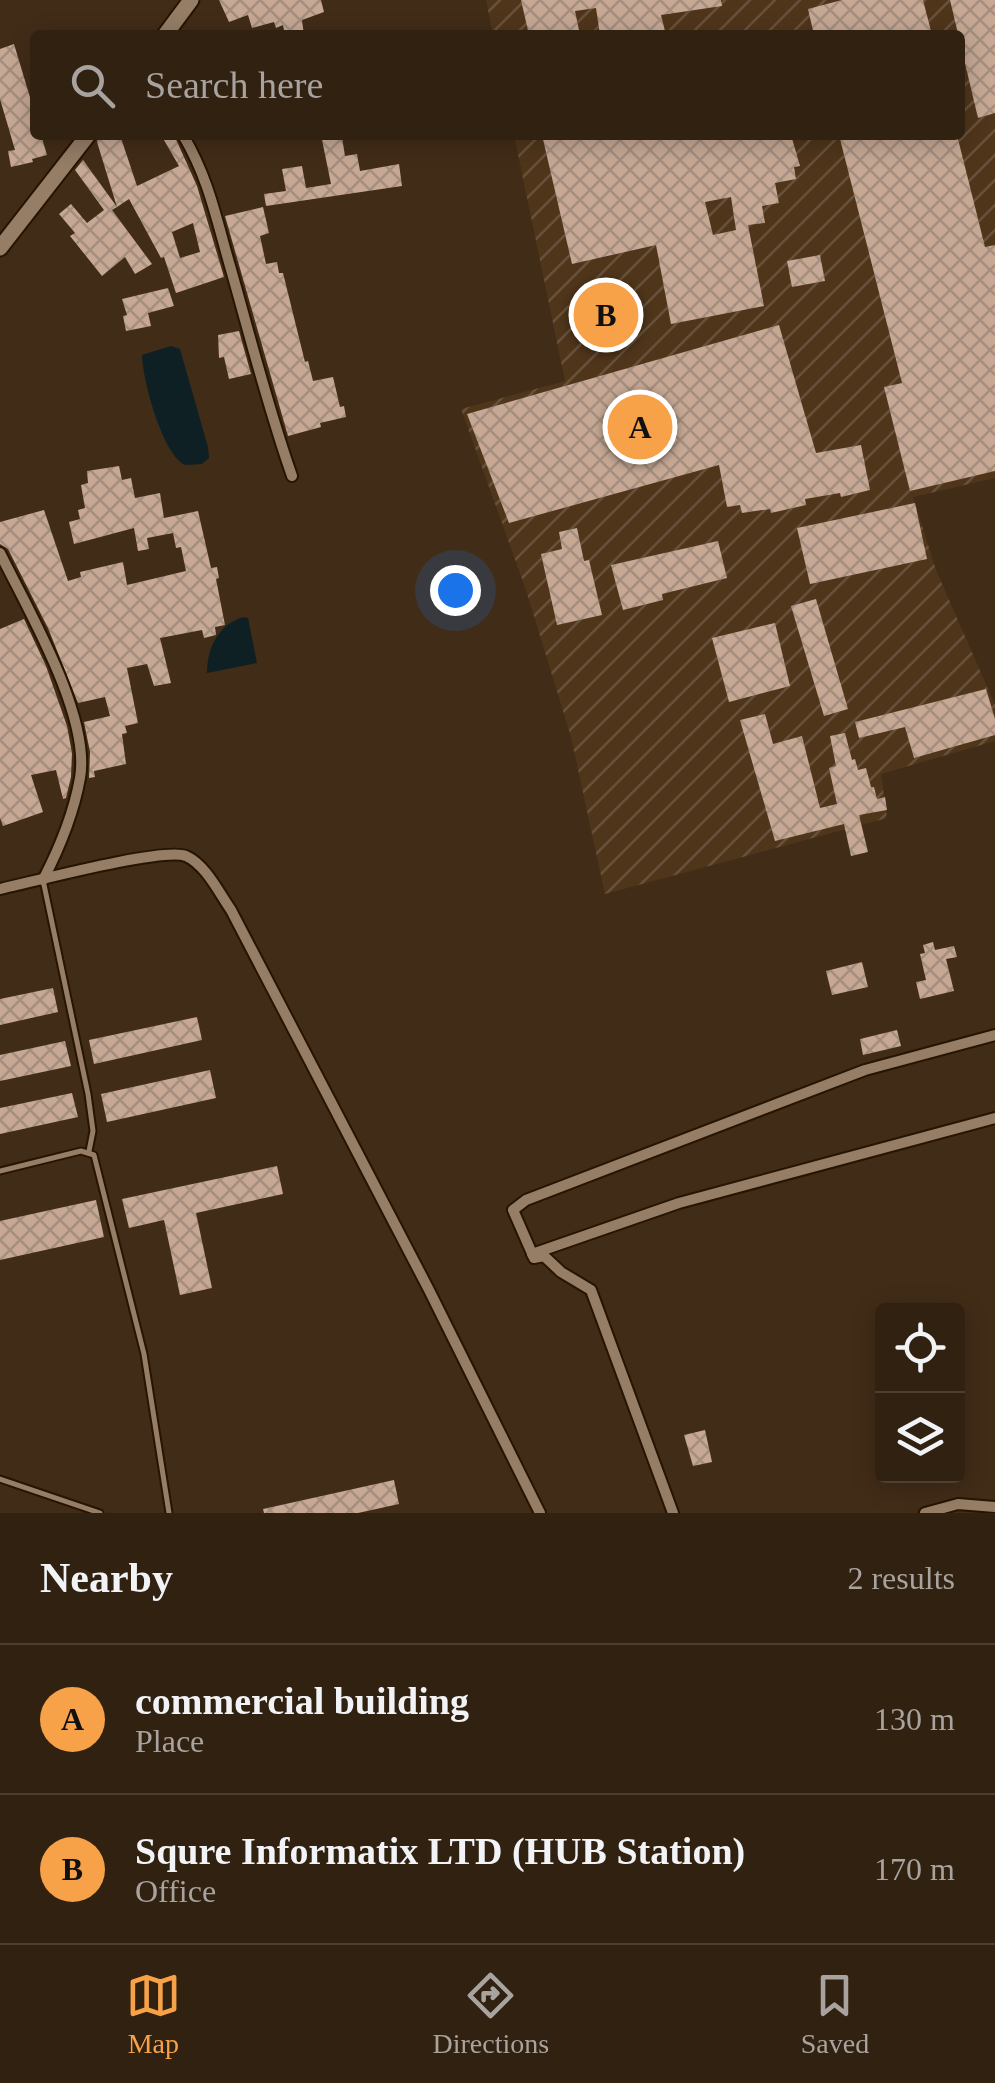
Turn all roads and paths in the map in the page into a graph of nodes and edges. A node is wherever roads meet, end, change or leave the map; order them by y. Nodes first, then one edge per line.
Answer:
1 (191, 0) edge
2 (168, 30) edge
3 (84, 140) edge
4 (186, 140) edge
5 (0, 248) edge
6 (292, 476) dead end
7 (0, 553) edge
8 (4, 571) edge
9 (43, 880) junction
10 (0, 889) edge
11 (995, 1035) edge
12 (995, 1118) edge
13 (89, 1151) junction
14 (0, 1171) edge
15 (531, 1254) junction
16 (0, 1479) edge
17 (995, 1507) edge
18 (100, 1513) edge
19 (170, 1513) edge
20 (540, 1513) edge
21 (673, 1513) edge
22 (925, 1513) edge

1 - 2 street
3 - 5 street
4 - 6 street
7 - 8 street
8 - 9 street
9 - 10 street
9 - 13 lane
9 - 20 street
11 - 15 street
12 - 15 street
13 - 14 lane
13 - 19 lane
15 - 21 street
16 - 18 lane
17 - 22 street

